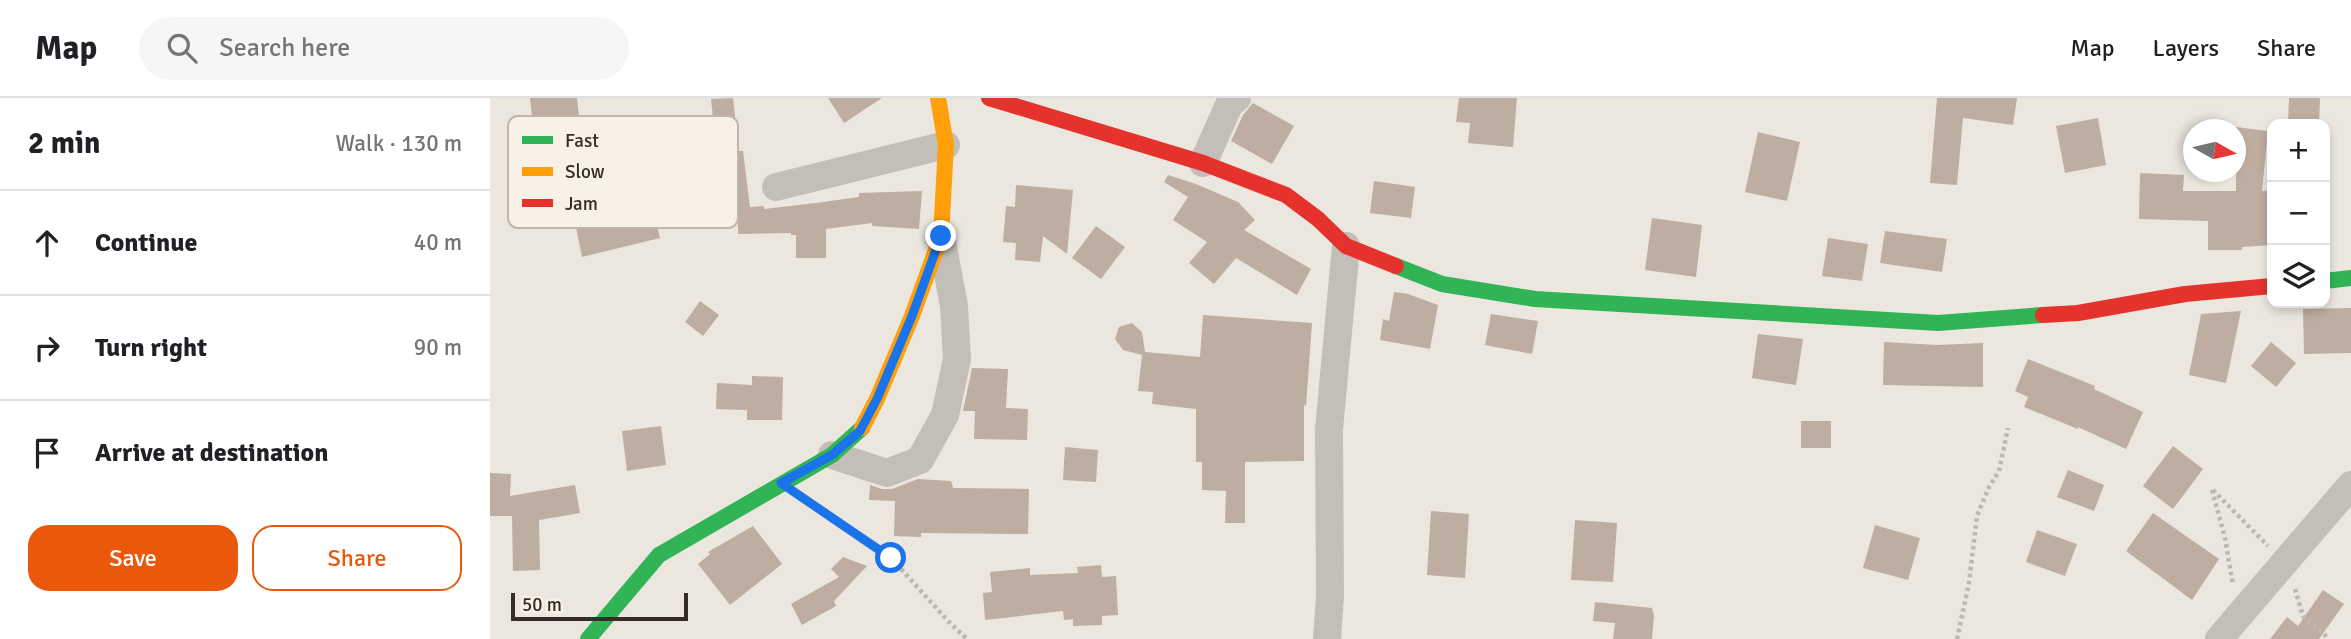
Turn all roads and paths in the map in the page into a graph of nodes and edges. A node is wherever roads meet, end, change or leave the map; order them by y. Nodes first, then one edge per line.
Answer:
1 (938, 98) edge
2 (989, 98) edge
3 (1237, 98) edge
4 (946, 145) junction
5 (1203, 163) junction
6 (776, 187) dead end
7 (941, 236) junction
8 (1346, 246) junction
9 (2351, 278) edge
10 (2330, 280) edge
11 (2267, 286) edge
12 (2008, 428) dead end
13 (832, 455) junction
14 (781, 483) junction
15 (2351, 485) edge
16 (2290, 558) junction
17 (2237, 615) junction
18 (588, 639) edge
19 (967, 639) edge
20 (1326, 639) edge
21 (1957, 639) edge
22 (2219, 639) edge
23 (2327, 639) edge

1 - 4 street
2 - 5 street
3 - 5 street
4 - 6 street
4 - 7 street
5 - 8 street
7 - 13 street
7 - 13 street
8 - 11 street
8 - 20 street
9 - 10 street
12 - 21 path
13 - 14 street
14 - 18 street
14 - 19 path
15 - 16 street
16 - 17 street
16 - 17 path
16 - 23 path
17 - 22 street

